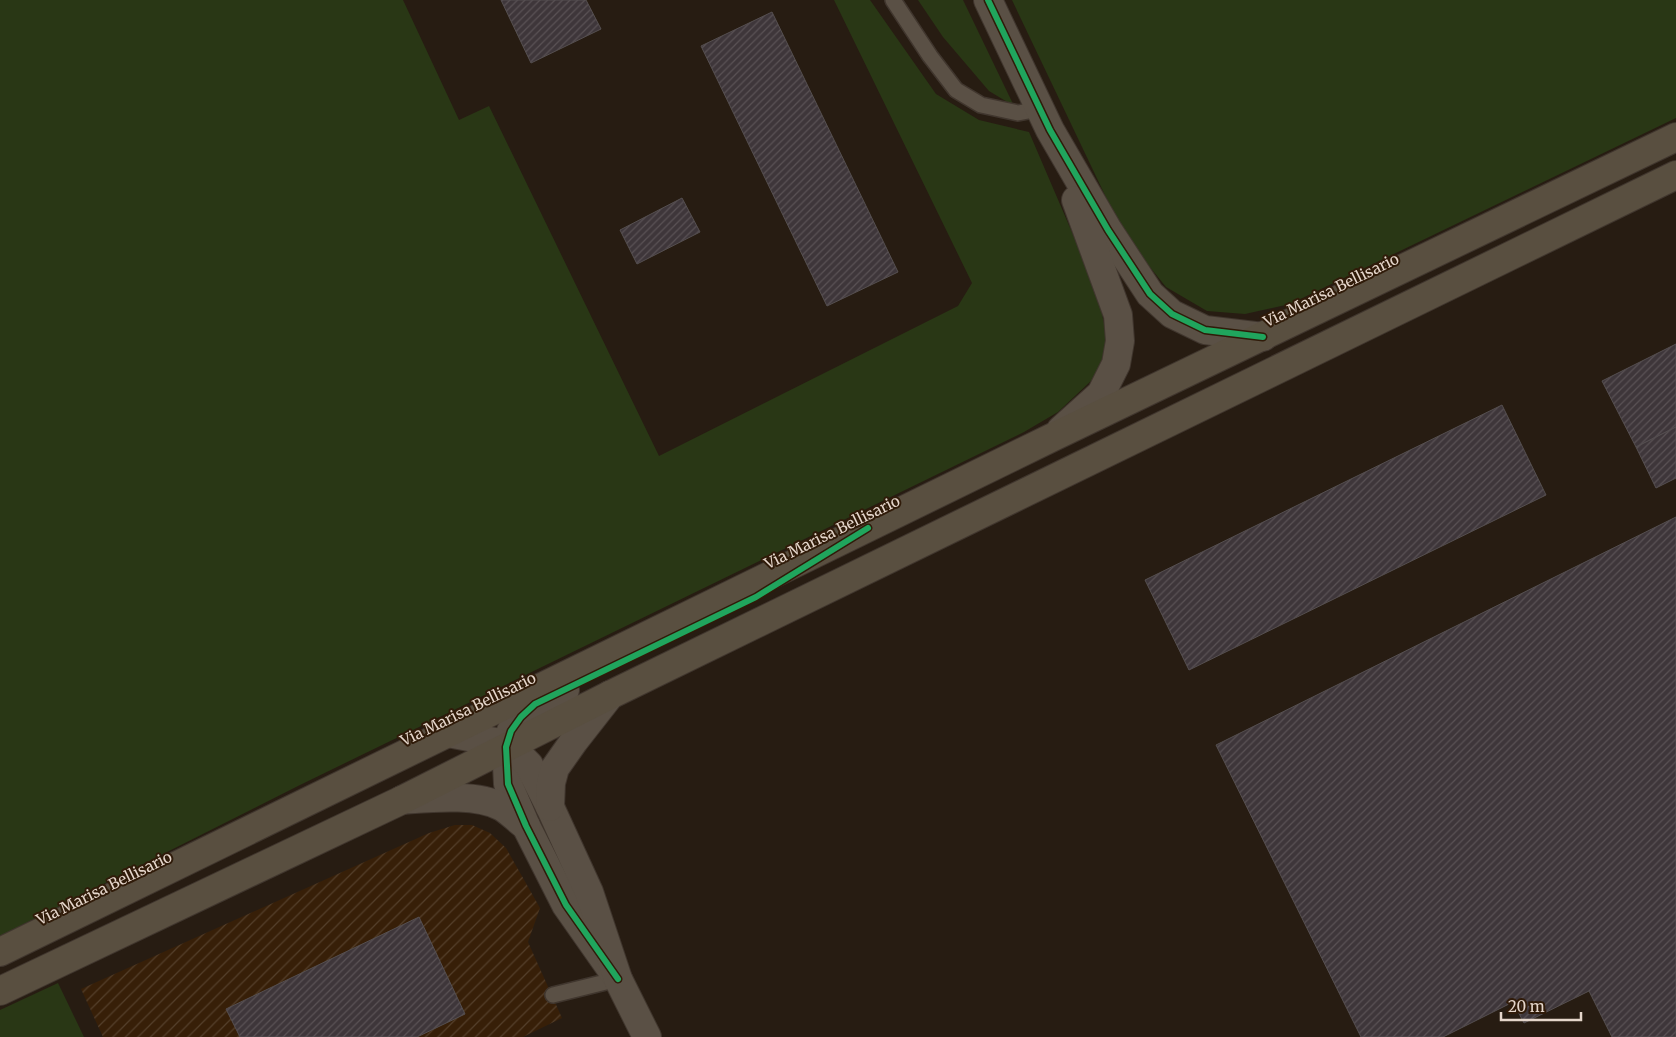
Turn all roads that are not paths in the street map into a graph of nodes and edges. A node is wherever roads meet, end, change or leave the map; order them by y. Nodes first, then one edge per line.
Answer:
1 (893, 0) edge
2 (988, 0) edge
3 (1045, 120) junction
4 (1676, 136) edge
5 (1676, 175) edge
6 (1263, 337) junction
7 (1051, 438) junction
8 (868, 528) junction
9 (610, 695) junction
10 (448, 733) junction
11 (506, 747) junction
12 (402, 800) junction
13 (550, 807) junction
14 (526, 826) junction
15 (0, 952) edge
16 (618, 979) junction
17 (0, 991) edge
18 (553, 995) dead end
19 (647, 1037) edge

1 - 3 lane
2 - 3 street
3 - 6 street
3 - 7 street
4 - 6 main road, Via Marisa Bellisario
5 - 9 main road
6 - 7 main road, Via Marisa Bellisario
7 - 8 main road, Via Marisa Bellisario
8 - 10 main road, Via Marisa Bellisario
8 - 11 street
9 - 11 main road
9 - 13 street
10 - 11 street
10 - 15 main road, Via Marisa Bellisario
11 - 12 main road
11 - 13 street
11 - 14 street
12 - 14 street
12 - 17 main road
13 - 16 street
14 - 16 street
16 - 18 lane
16 - 19 street

